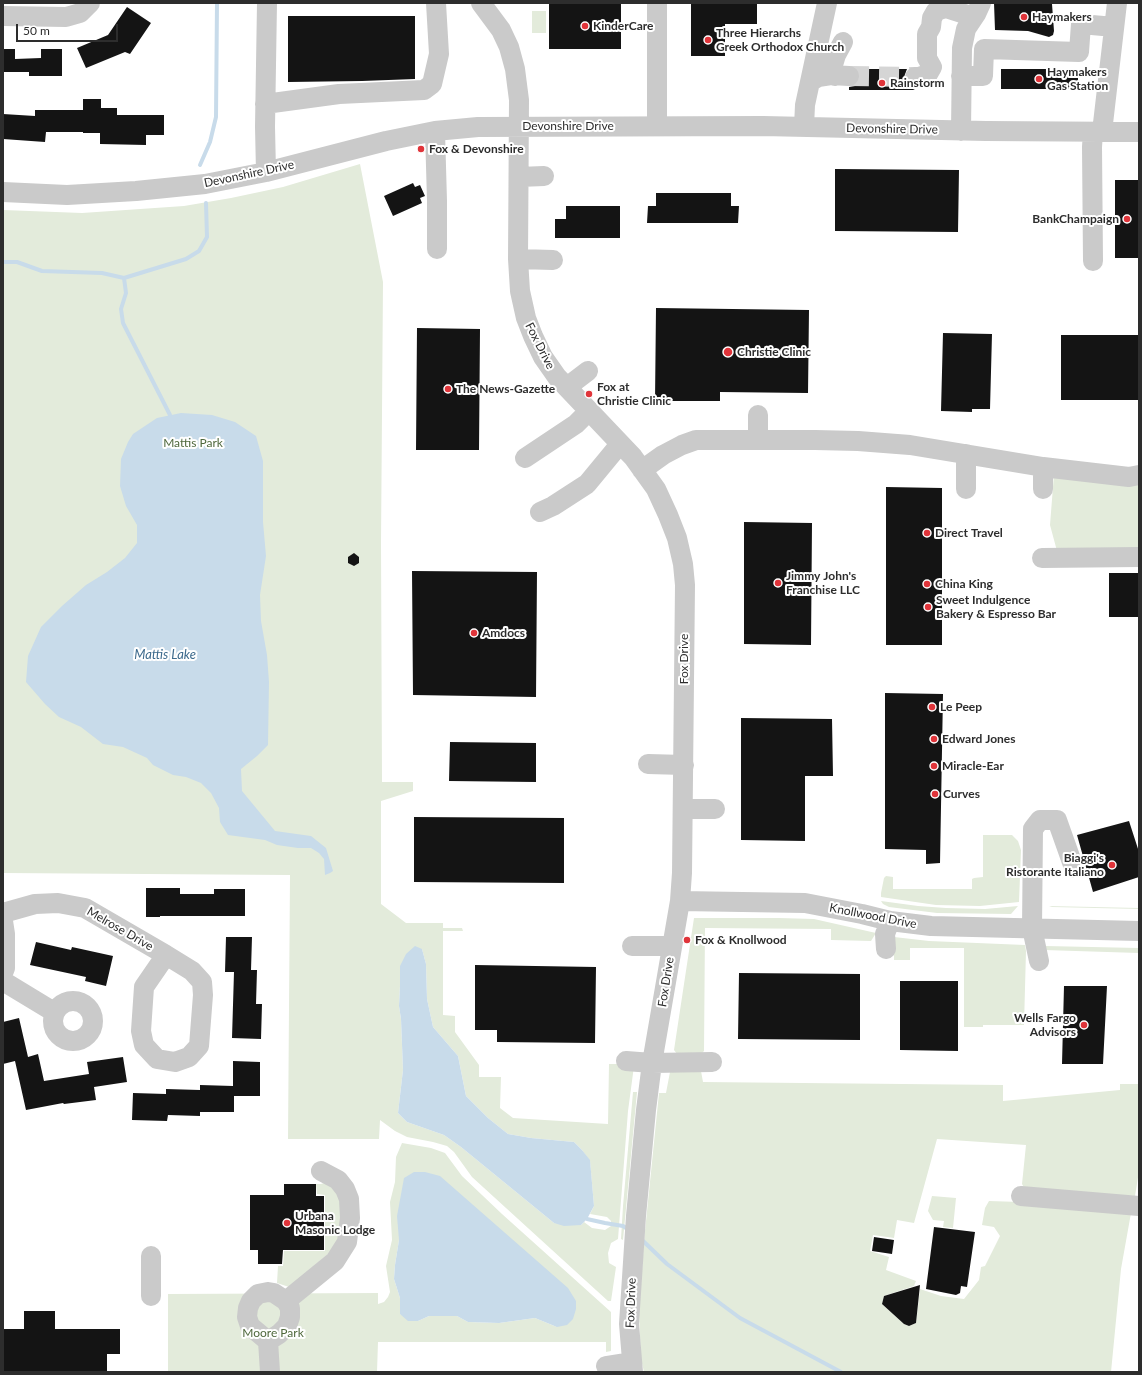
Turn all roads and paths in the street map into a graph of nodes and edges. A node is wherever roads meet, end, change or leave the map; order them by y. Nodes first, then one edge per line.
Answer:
1 (90, 3) edge
2 (267, 3) edge
3 (436, 3) edge
4 (481, 3) edge
5 (657, 3) edge
6 (827, 3) edge
7 (1117, 3) edge
8 (977, 10) edge
9 (3, 16) edge
10 (1114, 27) junction
11 (843, 42) dead end
12 (961, 76) junction
13 (915, 77) tunnel mouth
14 (810, 82) junction
15 (265, 104) junction
16 (518, 126) junction
17 (657, 126) junction
18 (804, 127) junction
19 (435, 131) junction
20 (961, 131) junction
21 (1098, 132) junction
22 (1139, 132) edge
23 (266, 172) junction
24 (544, 176) dead end
25 (519, 177) junction
26 (3, 192) edge
27 (437, 249) dead end
28 (518, 259) junction
29 (553, 260) dead end
30 (1093, 262) dead end
31 (588, 371) dead end
32 (567, 387) junction
33 (589, 411) junction
34 (758, 415) dead end
35 (758, 440) junction
36 (620, 444) junction
37 (966, 454) junction
38 (525, 458) dead end
39 (1044, 467) junction
40 (642, 470) junction
41 (1139, 476) edge
42 (966, 489) dead end
43 (1043, 489) dead end
44 (540, 512) dead end
45 (1139, 557) edge
46 (1042, 558) dead end
47 (648, 764) dead end
48 (684, 765) junction
49 (683, 809) junction
50 (715, 809) dead end
51 (1074, 868) dead end
52 (680, 901) junction
53 (3, 913) edge
54 (3, 921) edge
55 (890, 922) junction
56 (1032, 928) junction
57 (1139, 931) edge
58 (632, 946) dead end
59 (672, 946) junction
60 (886, 949) dead end
61 (166, 955) junction
62 (1039, 962) dead end
63 (3, 973) edge
64 (3, 981) edge
65 (54, 1012) dead end
66 (626, 1061) dead end
67 (712, 1062) dead end
68 (652, 1063) junction
69 (321, 1171) dead end
70 (1021, 1196) dead end
71 (1139, 1206) edge
72 (151, 1256) dead end
73 (151, 1296) dead end
74 (286, 1301) junction
75 (268, 1341) junction
76 (606, 1366) dead end
77 (632, 1367) edge
78 (270, 1372) edge

1 - 9 street
2 - 15 street
3 - 15 street
4 - 16 street, Fox Drive
5 - 17 street
6 - 14 street
7 - 10 street
8 - 12 street
8 - 13 street
10 - 12 street
10 - 21 street
11 - 14 street
12 - 20 street
14 - 18 street
15 - 23 street
16 - 17 street, Devonshire Drive
16 - 19 street, Devonshire Drive
16 - 25 street, Fox Drive
17 - 18 street, Devonshire Drive
18 - 20 street, Devonshire Drive
19 - 23 street, Devonshire Drive
19 - 27 street
20 - 21 street, Devonshire Drive
21 - 22 street, Devonshire Drive
21 - 30 street
23 - 26 street, Devonshire Drive
24 - 25 street
25 - 28 street, Fox Drive
28 - 29 street
28 - 32 street, Fox Drive
31 - 32 street
32 - 33 street, Fox Drive
33 - 36 street, Fox Drive
33 - 38 street
34 - 35 street
35 - 37 street
35 - 40 street
36 - 40 street, Fox Drive
36 - 44 street
37 - 39 street
37 - 42 street
39 - 41 street
39 - 43 street
40 - 48 street, Fox Drive
45 - 46 street
47 - 48 street
48 - 49 street, Fox Drive
49 - 50 street
49 - 52 street, Fox Drive
51 - 56 street
52 - 55 street, Knollwood Drive
52 - 59 street, Fox Drive
53 - 61 street, Melrose Drive
54 - 63 street
55 - 56 street, Knollwood Drive
55 - 60 street
56 - 57 street, Knollwood Drive
56 - 62 street
58 - 59 street
59 - 68 street, Fox Drive
61 - 61 street, Melrose Drive
64 - 65 street
66 - 68 street
67 - 68 street
68 - 77 street, Fox Drive
69 - 74 street
70 - 71 street
72 - 73 street
74 - 75 street
74 - 75 street
75 - 78 street
76 - 77 street

